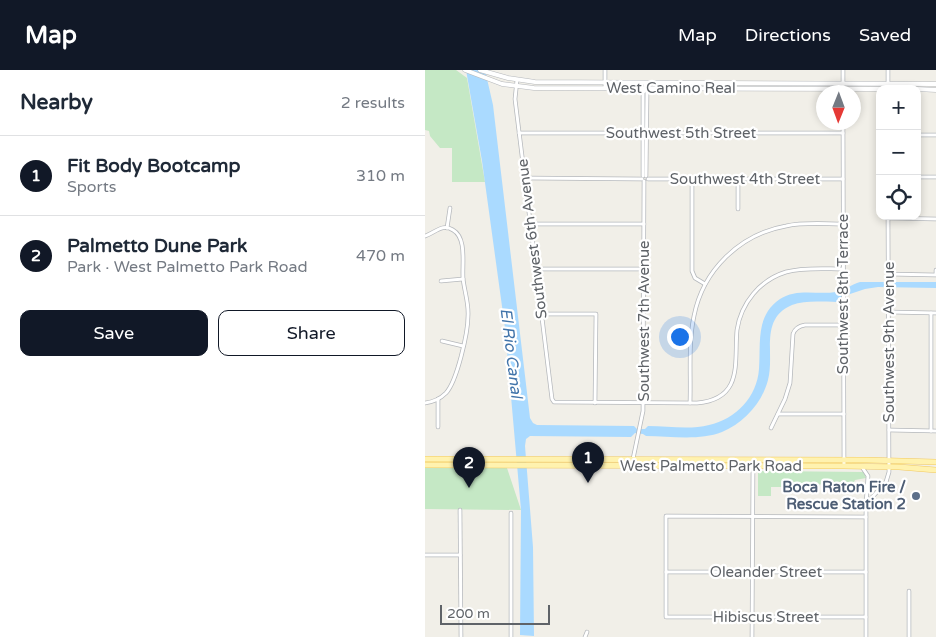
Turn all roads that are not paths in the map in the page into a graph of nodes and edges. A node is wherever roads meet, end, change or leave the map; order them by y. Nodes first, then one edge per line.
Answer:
1 (465, 70) edge
2 (481, 70) edge
3 (605, 70) edge
4 (843, 70) edge
5 (888, 70) edge
6 (495, 75) junction
7 (487, 79) junction
8 (517, 80) junction
9 (605, 82) junction
10 (749, 83) junction
11 (843, 83) junction
12 (936, 84) edge
13 (876, 85) edge
14 (888, 85) edge
15 (912, 85) edge
16 (516, 86) junction
17 (645, 87) junction
18 (605, 88) junction
19 (749, 88) junction
20 (816, 89) edge
21 (876, 89) edge
22 (921, 89) edge
23 (861, 90) edge
24 (936, 90) edge
25 (519, 133) junction
26 (642, 133) junction
27 (647, 133) junction
28 (843, 133) joint
29 (921, 135) edge
30 (936, 135) edge
31 (921, 177) edge
32 (936, 177) edge
33 (525, 178) junction
34 (644, 178) junction
35 (692, 178) junction
36 (738, 178) junction
37 (843, 179) junction
38 (449, 208) dead end
39 (738, 209) dead end
40 (921, 218) edge
41 (936, 219) edge
42 (888, 220) edge
43 (530, 224) junction
44 (644, 224) junction
45 (843, 224) junction
46 (447, 228) junction
47 (425, 236) edge
48 (535, 269) junction
49 (644, 269) junction
50 (843, 270) junction
51 (936, 270) edge
52 (889, 274) junction
53 (936, 275) edge
54 (463, 278) junction
55 (441, 281) dead end
56 (705, 284) junction
57 (889, 312) junction
58 (931, 313) junction
59 (936, 313) edge
60 (541, 314) junction
61 (843, 325) junction
62 (442, 341) dead end
63 (463, 346) junction
64 (438, 399) junction
65 (425, 403) edge
66 (595, 403) junction
67 (643, 403) junction
68 (690, 403) junction
69 (777, 414) junction
70 (843, 414) junction
71 (438, 427) dead end
72 (771, 428) dead end
73 (889, 430) junction
74 (931, 431) junction
75 (936, 431) edge
76 (425, 459) edge
77 (602, 459) junction
78 (633, 459) junction
79 (753, 460) junction
80 (844, 460) junction
81 (889, 460) junction
82 (936, 462) edge
83 (425, 465) edge
84 (578, 466) junction
85 (608, 466) junction
86 (753, 466) junction
87 (844, 466) junction
88 (862, 466) junction
89 (889, 467) junction
90 (936, 470) edge
91 (866, 504) junction
92 (460, 510) dead end
93 (511, 513) dead end
94 (752, 516) junction
95 (866, 517) junction
96 (425, 555) edge
97 (460, 555) junction
98 (667, 572) junction
99 (753, 572) junction
100 (866, 572) junction
101 (909, 591) dead end
102 (752, 617) junction
103 (866, 617) junction
104 (587, 632) dead end
105 (461, 637) edge
106 (511, 637) edge
107 (585, 637) edge
108 (752, 637) edge
109 (866, 637) edge
110 (909, 637) edge

1 - 7 street, West Camino Real
2 - 6 street, West Camino Real
3 - 9 street
4 - 11 street
5 - 14 street
6 - 7 street
6 - 8 street, West Camino Real
7 - 16 street, West Camino Real
8 - 9 street, West Camino Real
8 - 16 street, Southwest 6th Avenue
9 - 17 street, West Camino Real
9 - 18 street
10 - 11 street, West Camino Real
10 - 17 street, West Camino Real
10 - 19 street
11 - 13 street, West Camino Real
12 - 15 street, West Camino Real
16 - 18 street, West Camino Real
16 - 25 street, Southwest 6th Avenue
17 - 18 street, West Camino Real
17 - 19 street, West Camino Real
17 - 26 street, Southwest 7th Avenue
17 - 27 street, Southwest 7th Avenue
19 - 20 street, West Camino Real
21 - 23 street, West Camino Real
22 - 24 street
25 - 26 street, Southwest 5th Street
25 - 33 street, Southwest 6th Avenue
26 - 27 street, Southwest 5th Street
26 - 34 street, Southwest 7th Avenue
27 - 28 street, Southwest 5th Street
27 - 34 street, Southwest 7th Avenue
28 - 37 street, Southwest 8th Terrace
29 - 30 street
31 - 32 street
33 - 34 street, Southwest 4th Street
33 - 43 street, Southwest 6th Avenue
34 - 35 street, Southwest 4th Street
34 - 44 street, Southwest 7th Avenue
35 - 36 street, Southwest 4th Street
35 - 56 street
36 - 37 street, Southwest 4th Street
36 - 39 street
37 - 45 street, Southwest 8th Terrace
38 - 46 street
40 - 41 street
42 - 52 street, Southwest 9th Avenue
43 - 44 street
43 - 48 street, Southwest 6th Avenue
44 - 49 street, Southwest 7th Avenue
45 - 50 street, Southwest 8th Terrace
45 - 56 street
46 - 47 street
46 - 54 street
48 - 49 street
48 - 60 street, Southwest 6th Avenue
49 - 67 street, Southwest 7th Avenue
50 - 61 street, Southwest 8th Terrace
50 - 68 street
51 - 53 street
52 - 53 street
52 - 57 street, Southwest 9th Avenue
54 - 55 street
54 - 63 street
56 - 68 street
57 - 58 street
57 - 73 street, Southwest 9th Avenue
58 - 59 street
58 - 74 street
60 - 66 street, Southwest 6th Avenue
60 - 66 street
61 - 69 street
61 - 70 street, Southwest 8th Terrace
62 - 63 street
63 - 64 street
64 - 65 street
64 - 71 street
66 - 67 street
67 - 68 street
67 - 78 street, Southwest 7th Avenue
69 - 70 street
69 - 72 street
70 - 80 street, Southwest 8th Terrace
73 - 74 street
73 - 81 street, Southwest 9th Avenue
74 - 75 street
76 - 77 main road, West Palmetto Park Road
77 - 78 main road, West Palmetto Park Road
77 - 84 main road
78 - 79 main road, West Palmetto Park Road
78 - 85 main road
79 - 80 main road, West Palmetto Park Road
79 - 86 street
80 - 81 main road, West Palmetto Park Road
80 - 87 street, Southwest 8th Terrace
81 - 82 main road, West Palmetto Park Road
81 - 89 street, Southwest 9th Avenue
83 - 84 main road, West Palmetto Park Road
84 - 85 main road, West Palmetto Park Road
85 - 86 main road, West Palmetto Park Road
86 - 87 main road, West Palmetto Park Road
86 - 94 street
87 - 88 main road, West Palmetto Park Road
88 - 89 main road, West Palmetto Park Road
88 - 91 street
89 - 90 main road, West Palmetto Park Road
89 - 91 street
91 - 95 street
92 - 97 street
93 - 106 street
94 - 95 street
94 - 98 street
94 - 99 street
95 - 100 street
96 - 97 street
97 - 105 street
98 - 99 street, Oleander Street
98 - 102 street, Hibiscus Street
99 - 100 street, Oleander Street
99 - 102 street
100 - 103 street
101 - 110 street
102 - 103 street, Hibiscus Street
102 - 108 street
103 - 109 street
104 - 107 street

